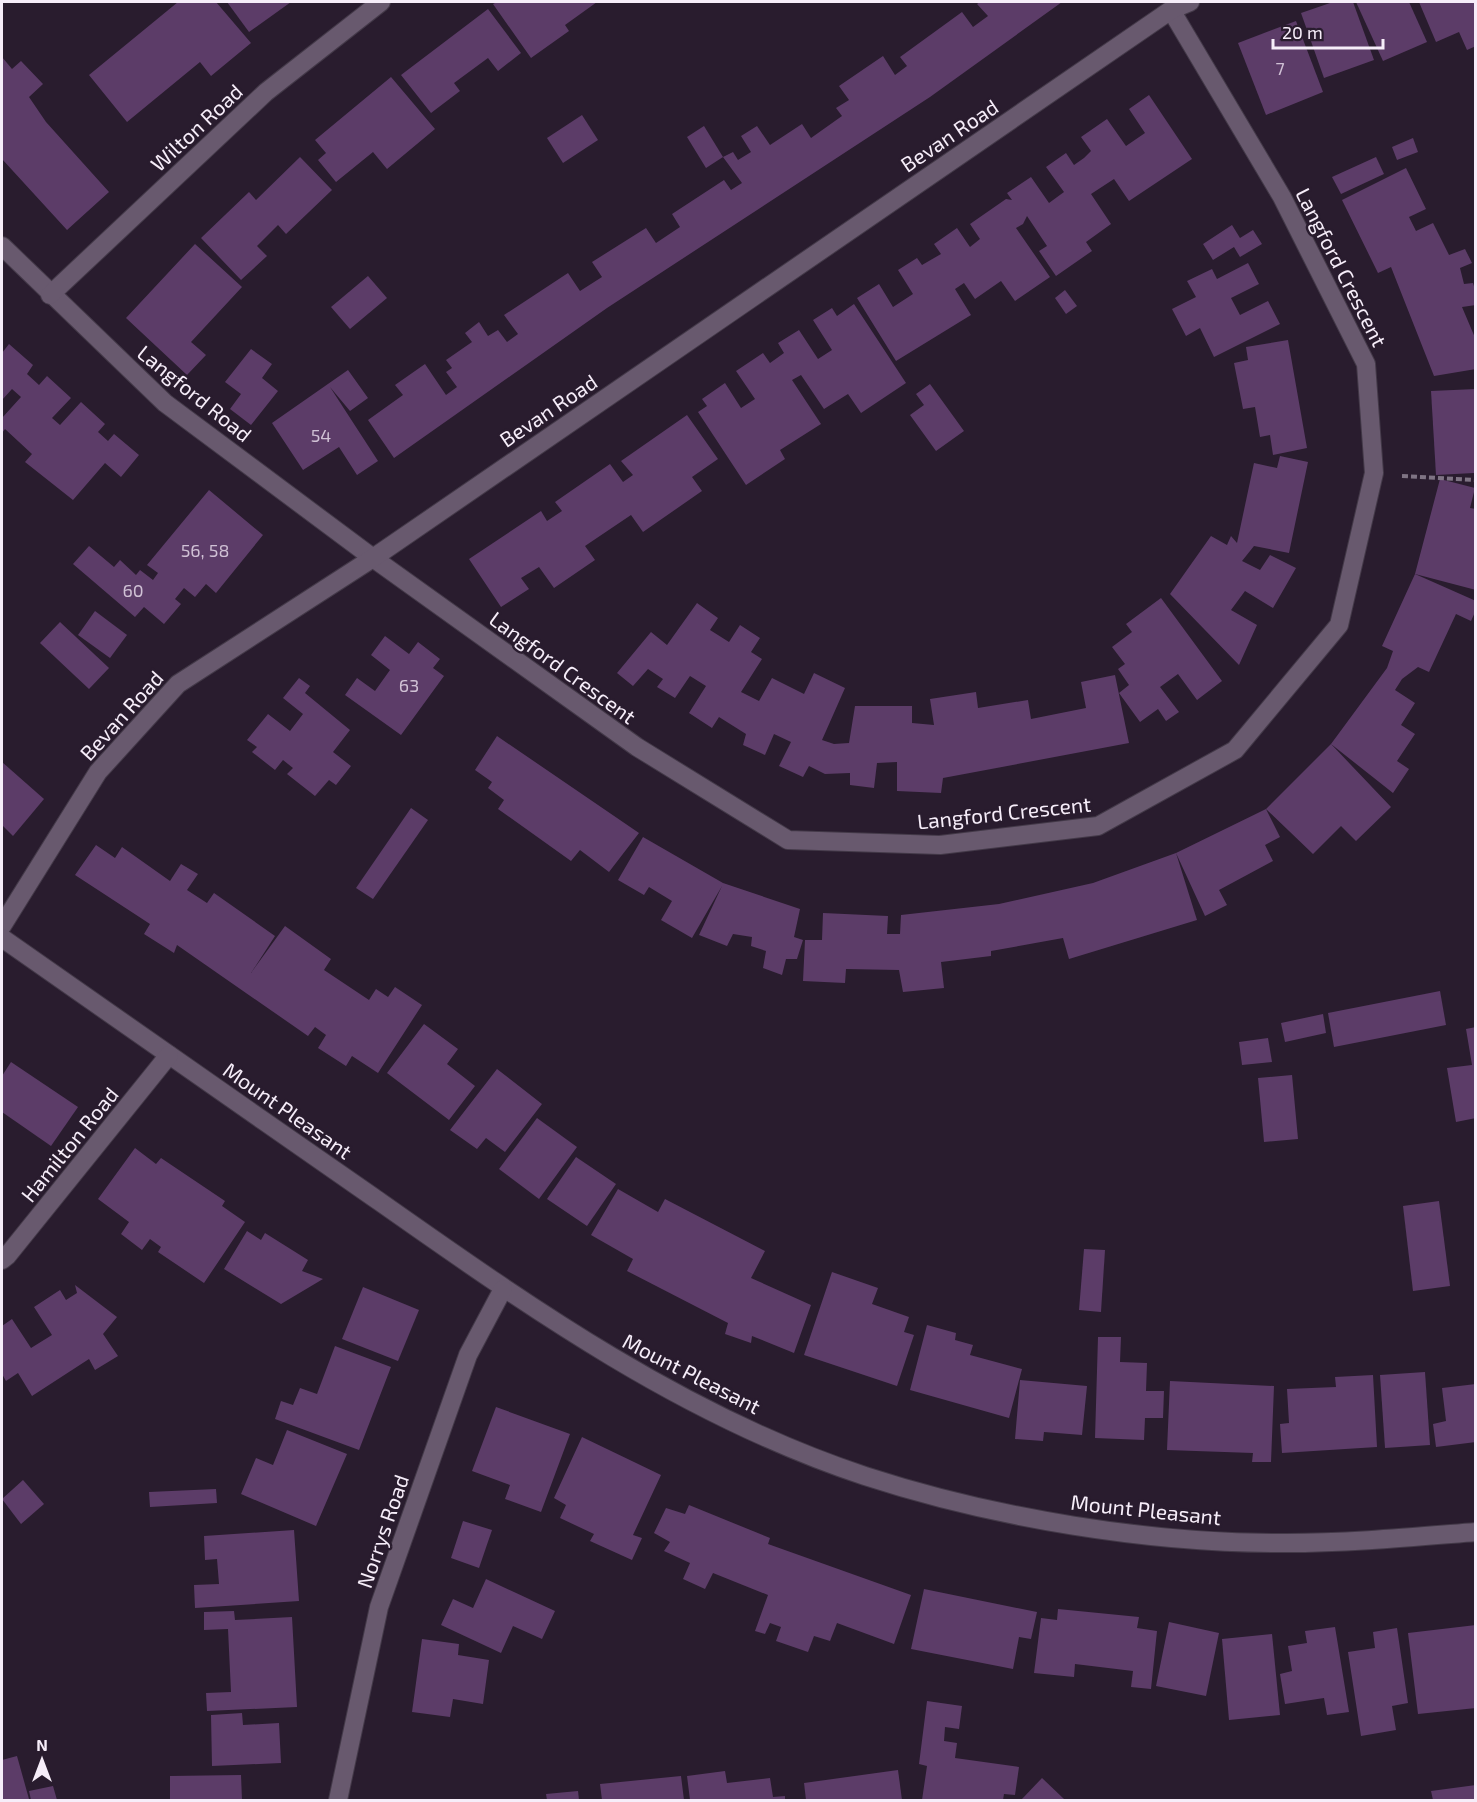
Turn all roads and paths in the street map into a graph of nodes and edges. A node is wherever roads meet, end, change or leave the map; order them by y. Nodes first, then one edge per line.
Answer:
1 (381, 2) edge
2 (1190, 2) edge
3 (1170, 10) junction
4 (2, 246) edge
5 (50, 295) junction
6 (1374, 474) junction
7 (1476, 480) edge
8 (373, 558) junction
9 (2, 926) edge
10 (2, 938) edge
11 (169, 1055) junction
12 (2, 1260) edge
13 (503, 1289) junction
14 (1476, 1532) edge
15 (338, 1800) edge

1 - 5 street, Wilton Road
2 - 3 street, Bevan Road
3 - 6 street, Langford Crescent
3 - 8 street, Bevan Road
4 - 5 street, Langford Road
5 - 8 street, Langford Road
6 - 7 path
6 - 8 street, Langford Crescent
8 - 9 street, Bevan Road
10 - 11 street, Mount Pleasant
11 - 12 street, Hamilton Road
11 - 13 street, Mount Pleasant
13 - 14 street, Mount Pleasant
13 - 15 street, Norrys Road

